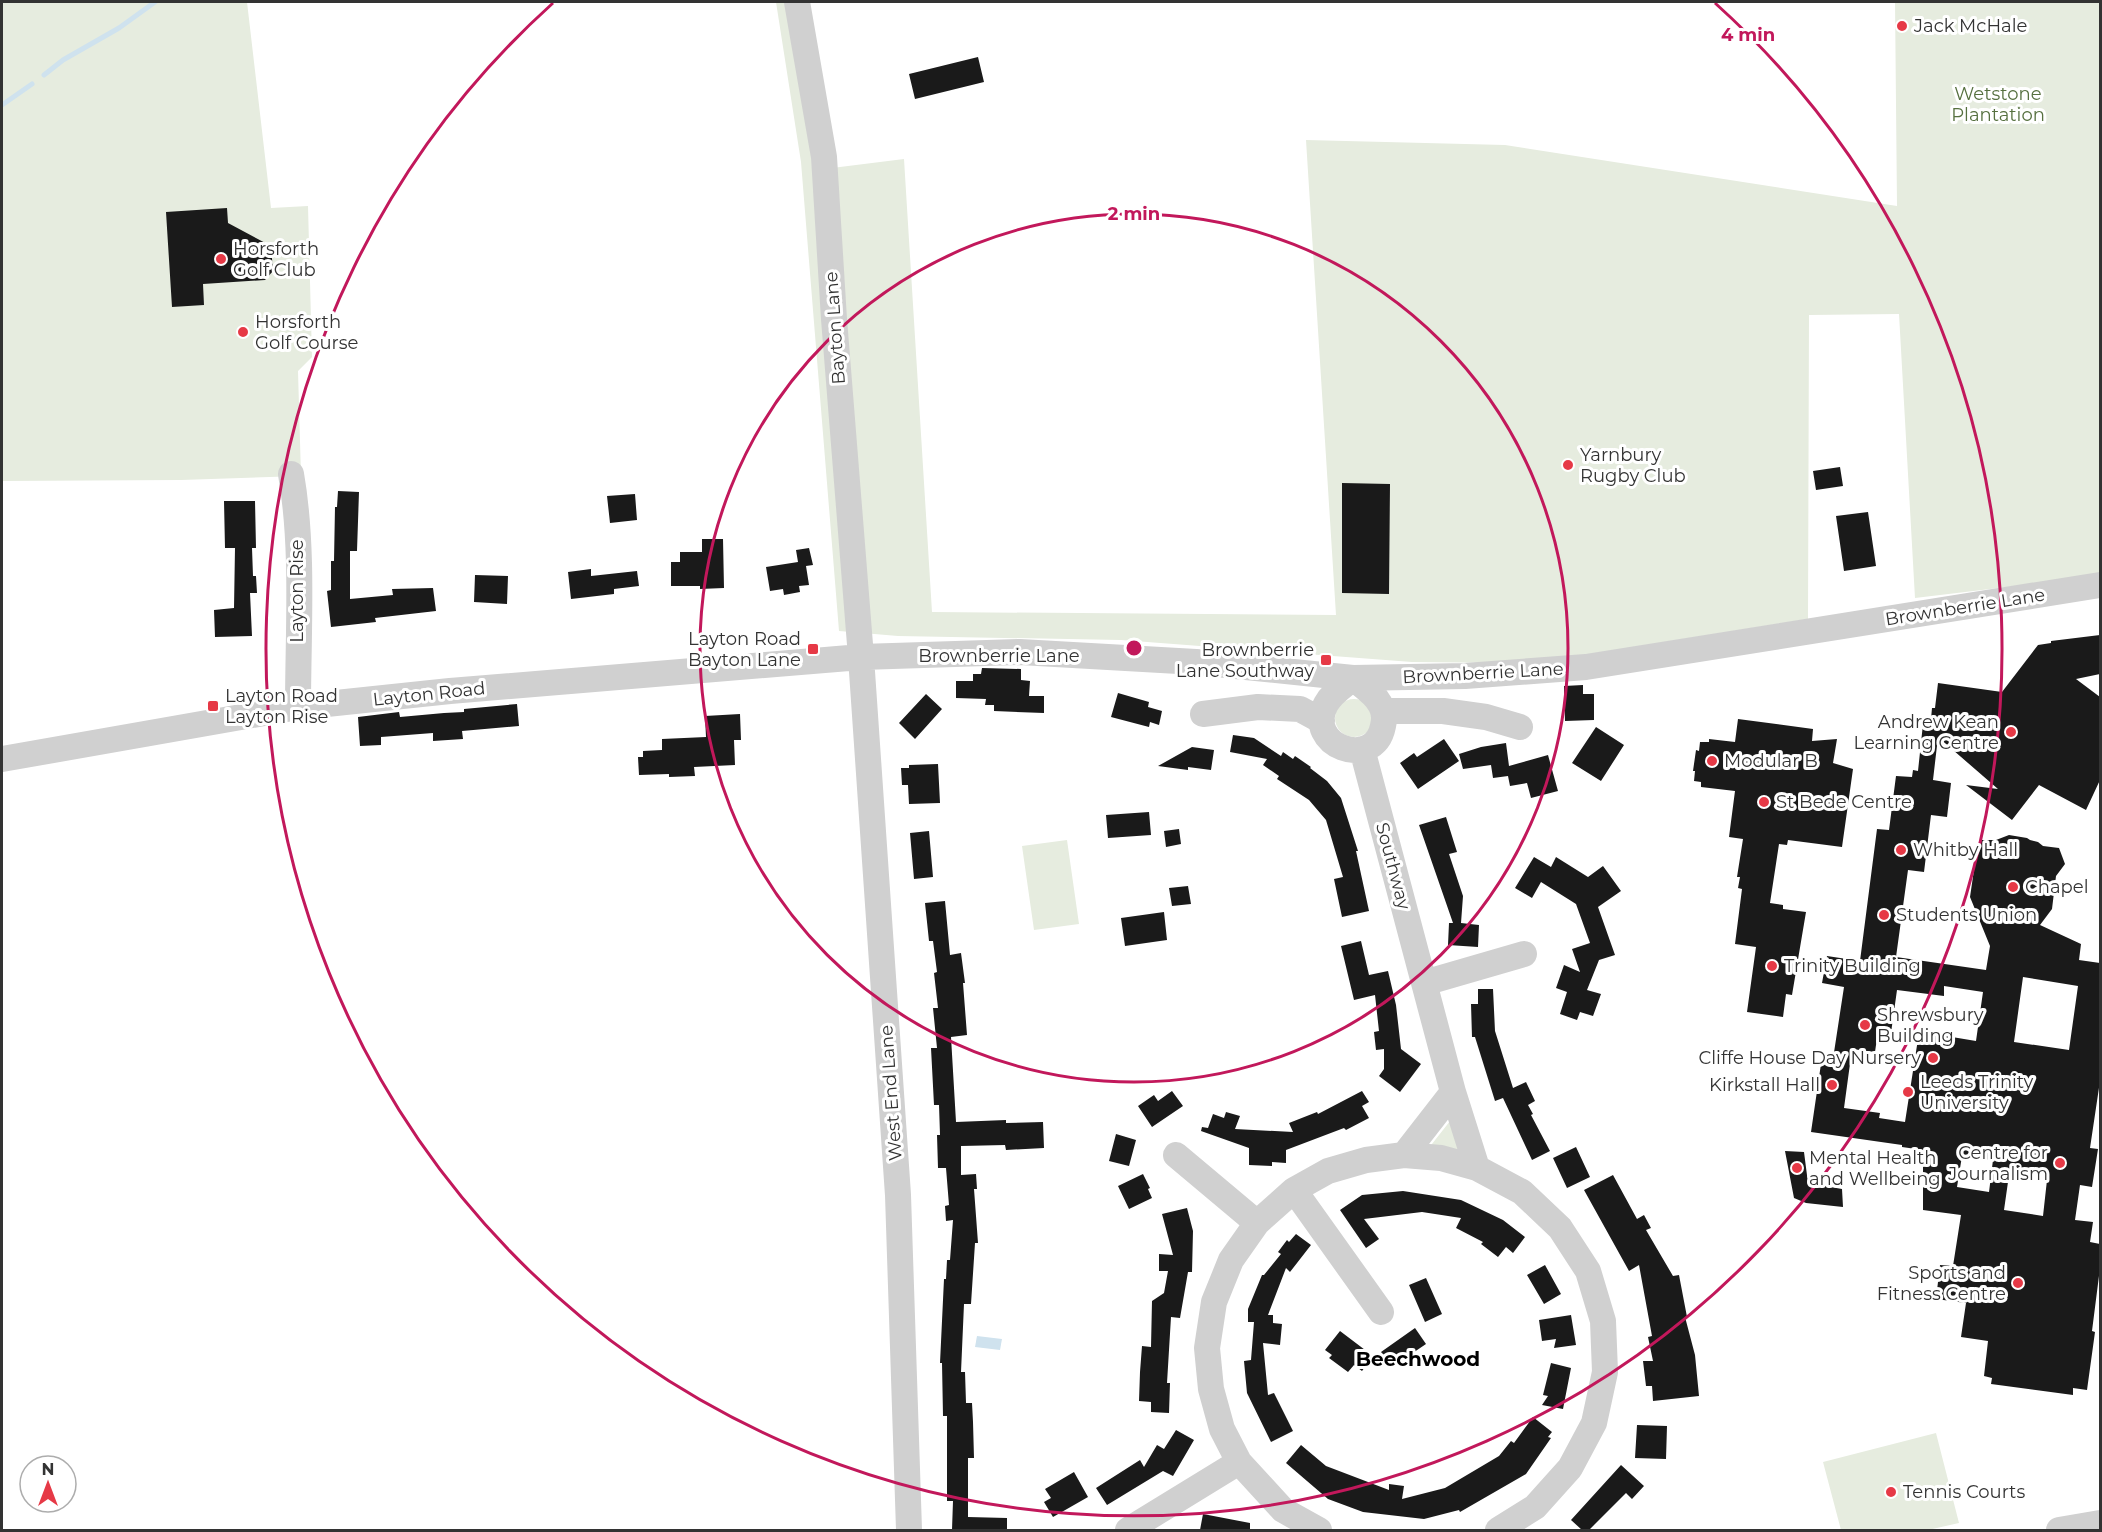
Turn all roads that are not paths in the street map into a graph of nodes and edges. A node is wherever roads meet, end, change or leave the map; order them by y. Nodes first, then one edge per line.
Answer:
1 (797, 2) edge
2 (291, 474) dead end
3 (2100, 585) edge
4 (861, 657) junction
5 (1353, 678) junction
6 (298, 707) junction
7 (1383, 711) junction
8 (1203, 714) dead end
9 (1322, 721) junction
10 (1520, 727) dead end
11 (1362, 749) junction
12 (2, 759) edge
13 (1524, 954) dead end
14 (1424, 983) junction
15 (1453, 1092) junction
16 (1176, 1155) dead end
17 (1404, 1155) junction
18 (1477, 1168) junction
19 (1294, 1190) junction
20 (1257, 1223) junction
21 (1381, 1312) dead end
22 (1239, 1462) junction
23 (2100, 1523) edge
24 (909, 1530) edge
25 (1128, 1530) edge
26 (1319, 1530) edge
27 (1498, 1530) edge
28 (2059, 1530) edge

1 - 4 street, Bayton Lane
2 - 6 street, Layton Rise
3 - 5 street, Brownberrie Lane
4 - 5 street, Brownberrie Lane
4 - 6 street, Layton Road
4 - 24 street, West End Lane
5 - 7 street
5 - 9 street
6 - 12 street, Layton Road
7 - 10 street
7 - 11 street
8 - 9 street
9 - 11 street
11 - 14 street, Southway
13 - 14 street
14 - 15 street, Southway
15 - 17 street
15 - 18 street, Southway
16 - 20 street
17 - 18 street
17 - 19 street
18 - 27 street
19 - 20 street
19 - 21 street
20 - 22 street
22 - 25 street
22 - 26 street
23 - 28 street

